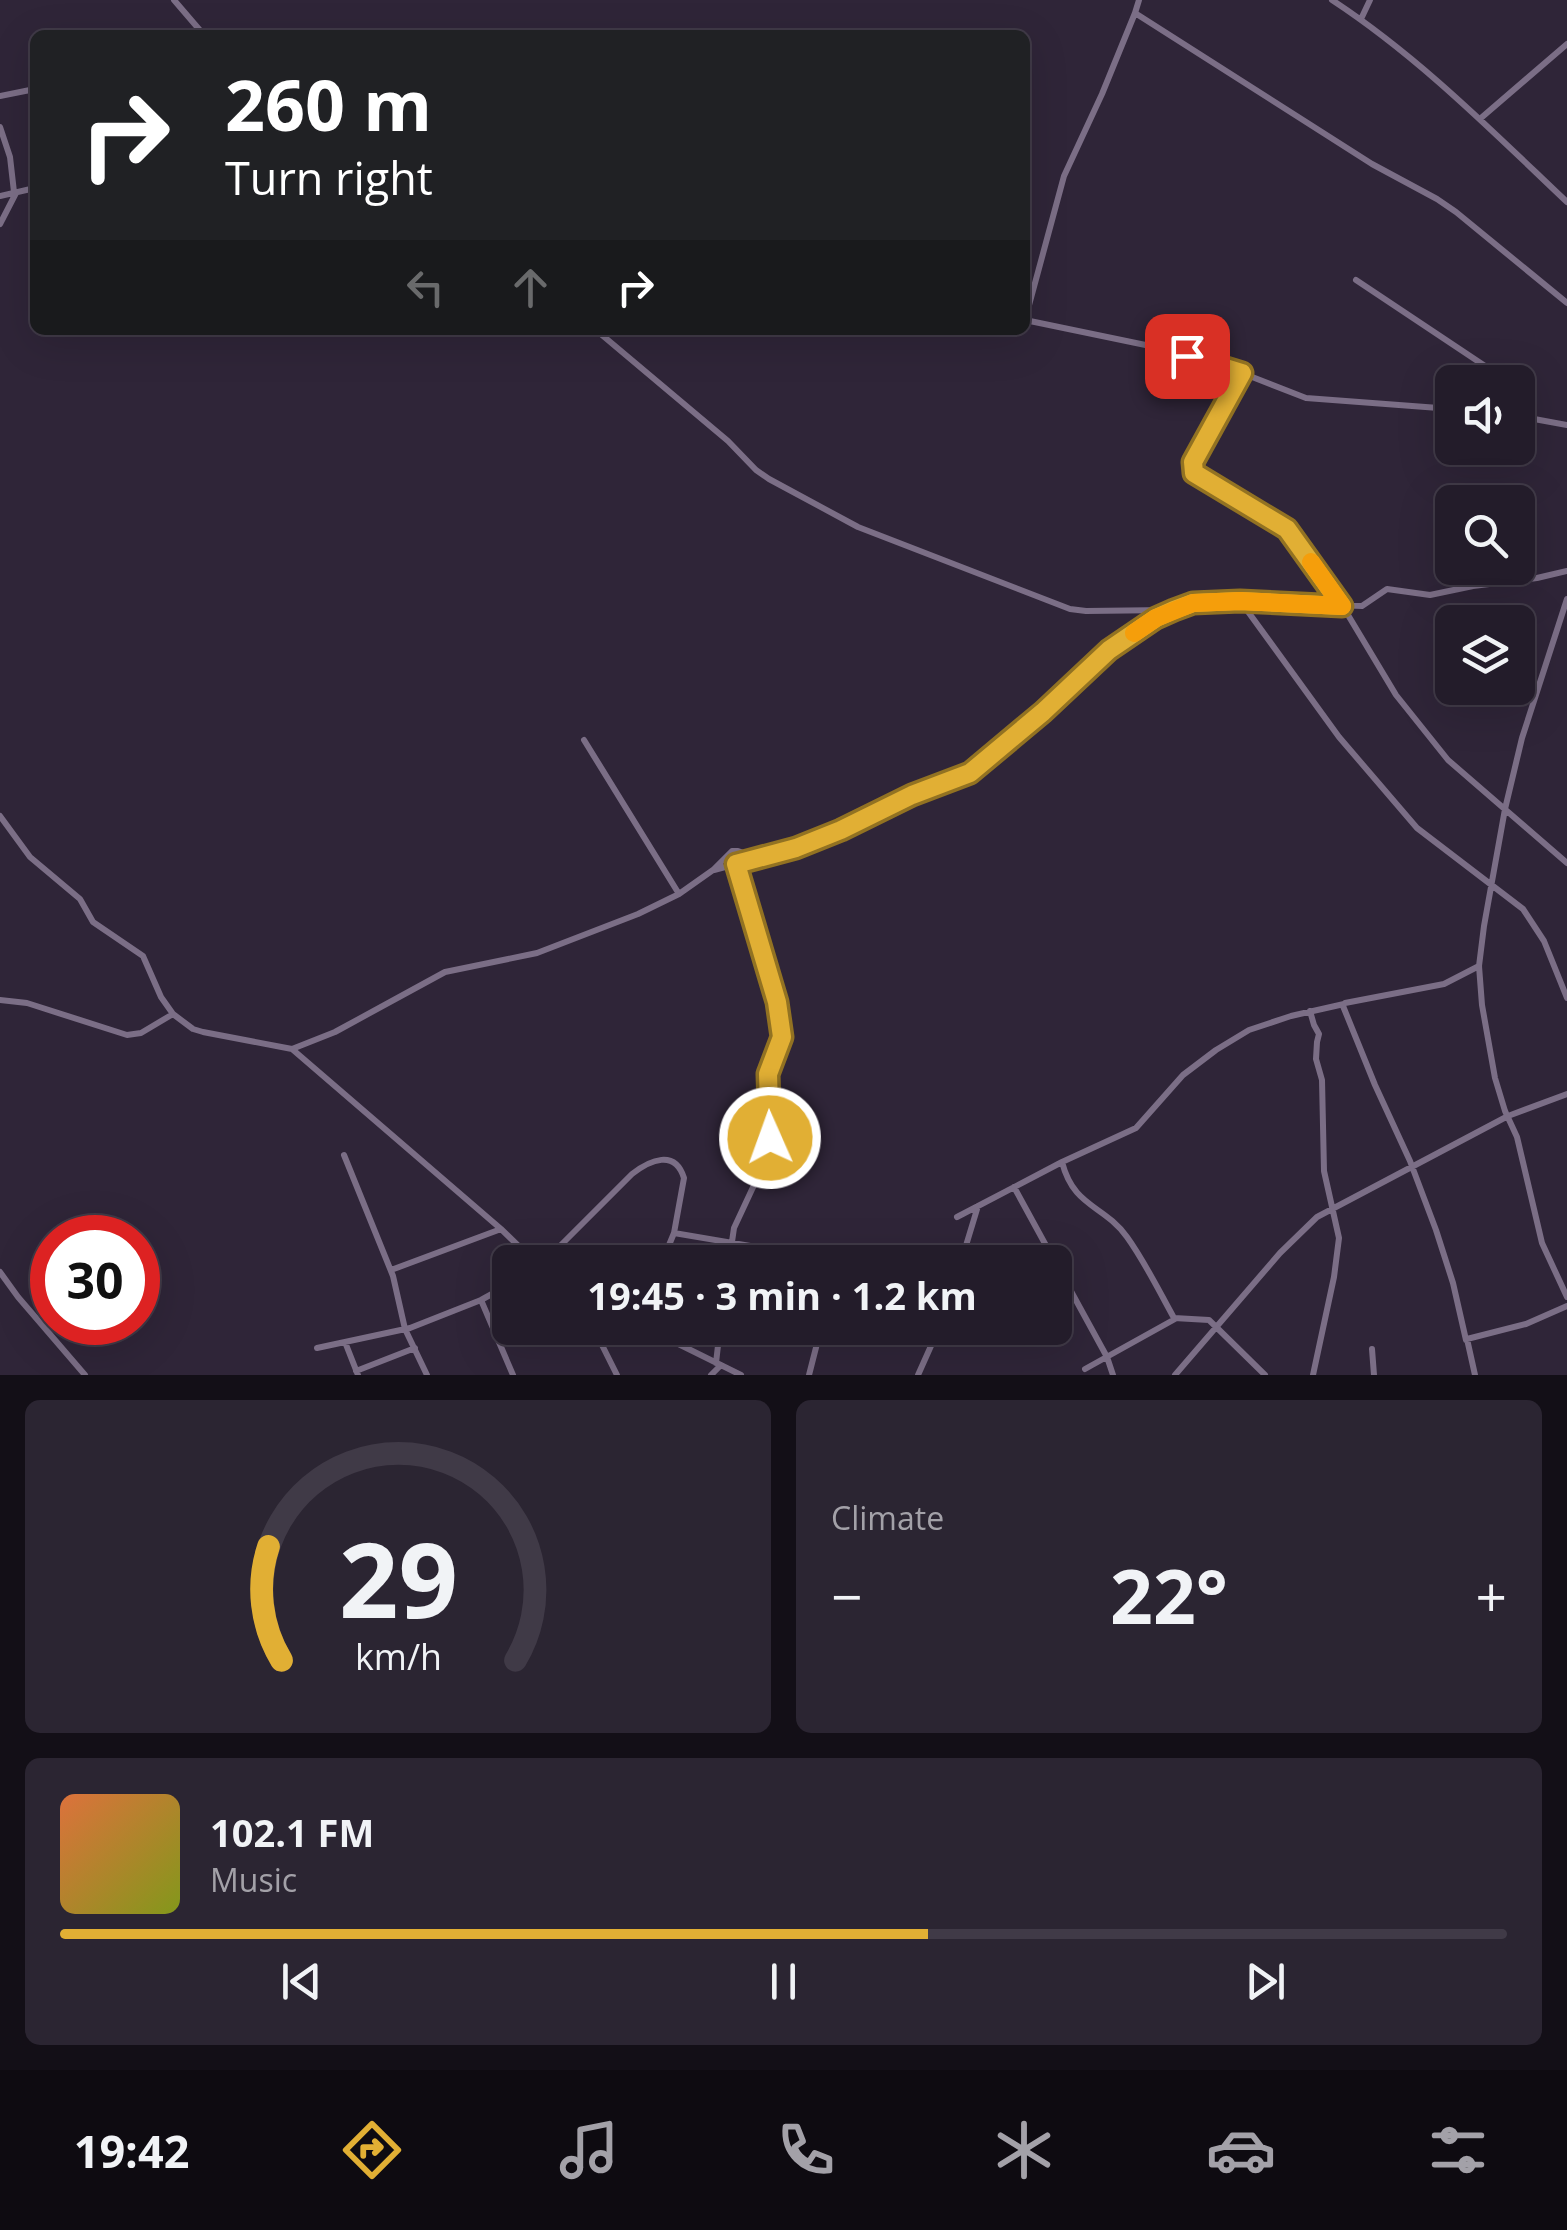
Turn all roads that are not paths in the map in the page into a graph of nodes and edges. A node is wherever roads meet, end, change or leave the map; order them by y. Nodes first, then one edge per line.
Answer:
1 (174, 0) edge
2 (1139, 0) edge
3 (1332, 0) edge
4 (1370, 0) edge
5 (1135, 13) junction
6 (1361, 19) junction
7 (200, 30) edge
8 (1567, 44) edge
9 (30, 89) edge
10 (0, 96) edge
11 (1481, 118) junction
12 (0, 127) edge
13 (30, 189) edge
14 (15, 192) junction
15 (0, 196) edge
16 (1567, 202) edge
17 (0, 224) edge
18 (1356, 280) dead end
19 (1030, 302) edge
20 (1567, 303) edge
21 (1030, 321) edge
22 (602, 335) edge
23 (1483, 365) edge
24 (1242, 373) junction
25 (1435, 408) edge
26 (1535, 419) edge
27 (1567, 425) edge
28 (1567, 571) edge
29 (1567, 599) edge
30 (1240, 601) junction
31 (1342, 606) junction
32 (1174, 610) junction
33 (584, 740) dead end
34 (1505, 809) junction
35 (0, 816) edge
36 (758, 858) junction
37 (1567, 863) edge
38 (736, 864) junction
39 (713, 870) junction
40 (1491, 884) junction
41 (679, 894) junction
42 (1479, 966) junction
43 (1567, 998) edge
44 (0, 1000) edge
45 (1344, 1004) junction
46 (1310, 1011) junction
47 (174, 1014) junction
48 (292, 1049) junction
49 (1567, 1094) edge
50 (1508, 1116) junction
51 (344, 1155) dead end
52 (1062, 1162) junction
53 (1412, 1166) junction
54 (1014, 1187) junction
55 (978, 1206) junction
56 (1333, 1209) junction
57 (956, 1217) dead end
58 (501, 1229) junction
59 (674, 1233) junction
60 (731, 1243) junction
61 (518, 1245) edge
62 (561, 1245) edge
63 (669, 1245) edge
64 (743, 1245) edge
65 (966, 1245) edge
66 (391, 1270) junction
67 (0, 1272) edge
68 (492, 1294) edge
69 (1567, 1297) edge
70 (480, 1300) junction
71 (1567, 1306) edge
72 (1175, 1319) junction
73 (406, 1328) junction
74 (1216, 1328) junction
75 (1466, 1340) junction
76 (345, 1342) junction
77 (602, 1345) edge
78 (680, 1345) edge
79 (720, 1345) edge
80 (817, 1345) edge
81 (931, 1345) edge
82 (317, 1348) dead end
83 (415, 1348) junction
84 (1372, 1349) dead end
85 (1106, 1357) junction
86 (719, 1364) junction
87 (1085, 1369) dead end
88 (357, 1373) edge
89 (85, 1375) edge
90 (427, 1375) edge
91 (514, 1375) edge
92 (617, 1375) edge
93 (711, 1375) edge
94 (741, 1375) edge
95 (809, 1375) edge
96 (918, 1375) edge
97 (1113, 1375) edge
98 (1175, 1375) edge
99 (1265, 1375) edge
100 (1314, 1375) edge
101 (1374, 1375) edge
102 (1476, 1375) edge

1 - 7 street
2 - 5 street
3 - 6 street
4 - 6 street
5 - 19 street
5 - 20 street
6 - 11 street
8 - 11 street
9 - 10 street
11 - 16 street
12 - 14 street
13 - 14 street
14 - 15 street
14 - 17 street
18 - 23 street
21 - 24 street
22 - 32 street
24 - 25 street
24 - 31 street
26 - 27 street
28 - 31 street
29 - 34 street
30 - 31 street
30 - 32 street
30 - 40 street
31 - 34 street
32 - 36 street
33 - 41 street
34 - 37 street
34 - 40 street
35 - 47 street
36 - 38 street
36 - 39 street
38 - 39 street
38 - 60 street
39 - 41 street
40 - 42 street
40 - 43 street
41 - 48 street
42 - 45 street
42 - 50 street
44 - 47 street
45 - 46 street
45 - 53 street
46 - 52 street
46 - 56 street
47 - 48 street
48 - 58 street
49 - 50 street
50 - 53 street
50 - 69 street
51 - 66 street
52 - 54 street
52 - 72 street
53 - 56 street
53 - 75 street
54 - 55 street
54 - 85 street
55 - 57 street
55 - 65 street
56 - 74 street
56 - 100 street
58 - 61 street
58 - 66 street
59 - 60 street
59 - 62 street
59 - 63 street
60 - 64 street
66 - 73 street
67 - 89 street
68 - 70 street
70 - 73 street
70 - 91 street
71 - 75 street
72 - 74 street
72 - 85 street
73 - 76 street
73 - 83 street
74 - 98 street
74 - 99 street
75 - 102 street
76 - 82 street
76 - 88 street
77 - 92 street
78 - 86 street
79 - 86 street
80 - 95 street
81 - 96 street
83 - 88 street
83 - 90 street
84 - 101 street
85 - 87 street
85 - 97 street
86 - 93 street
86 - 94 street

